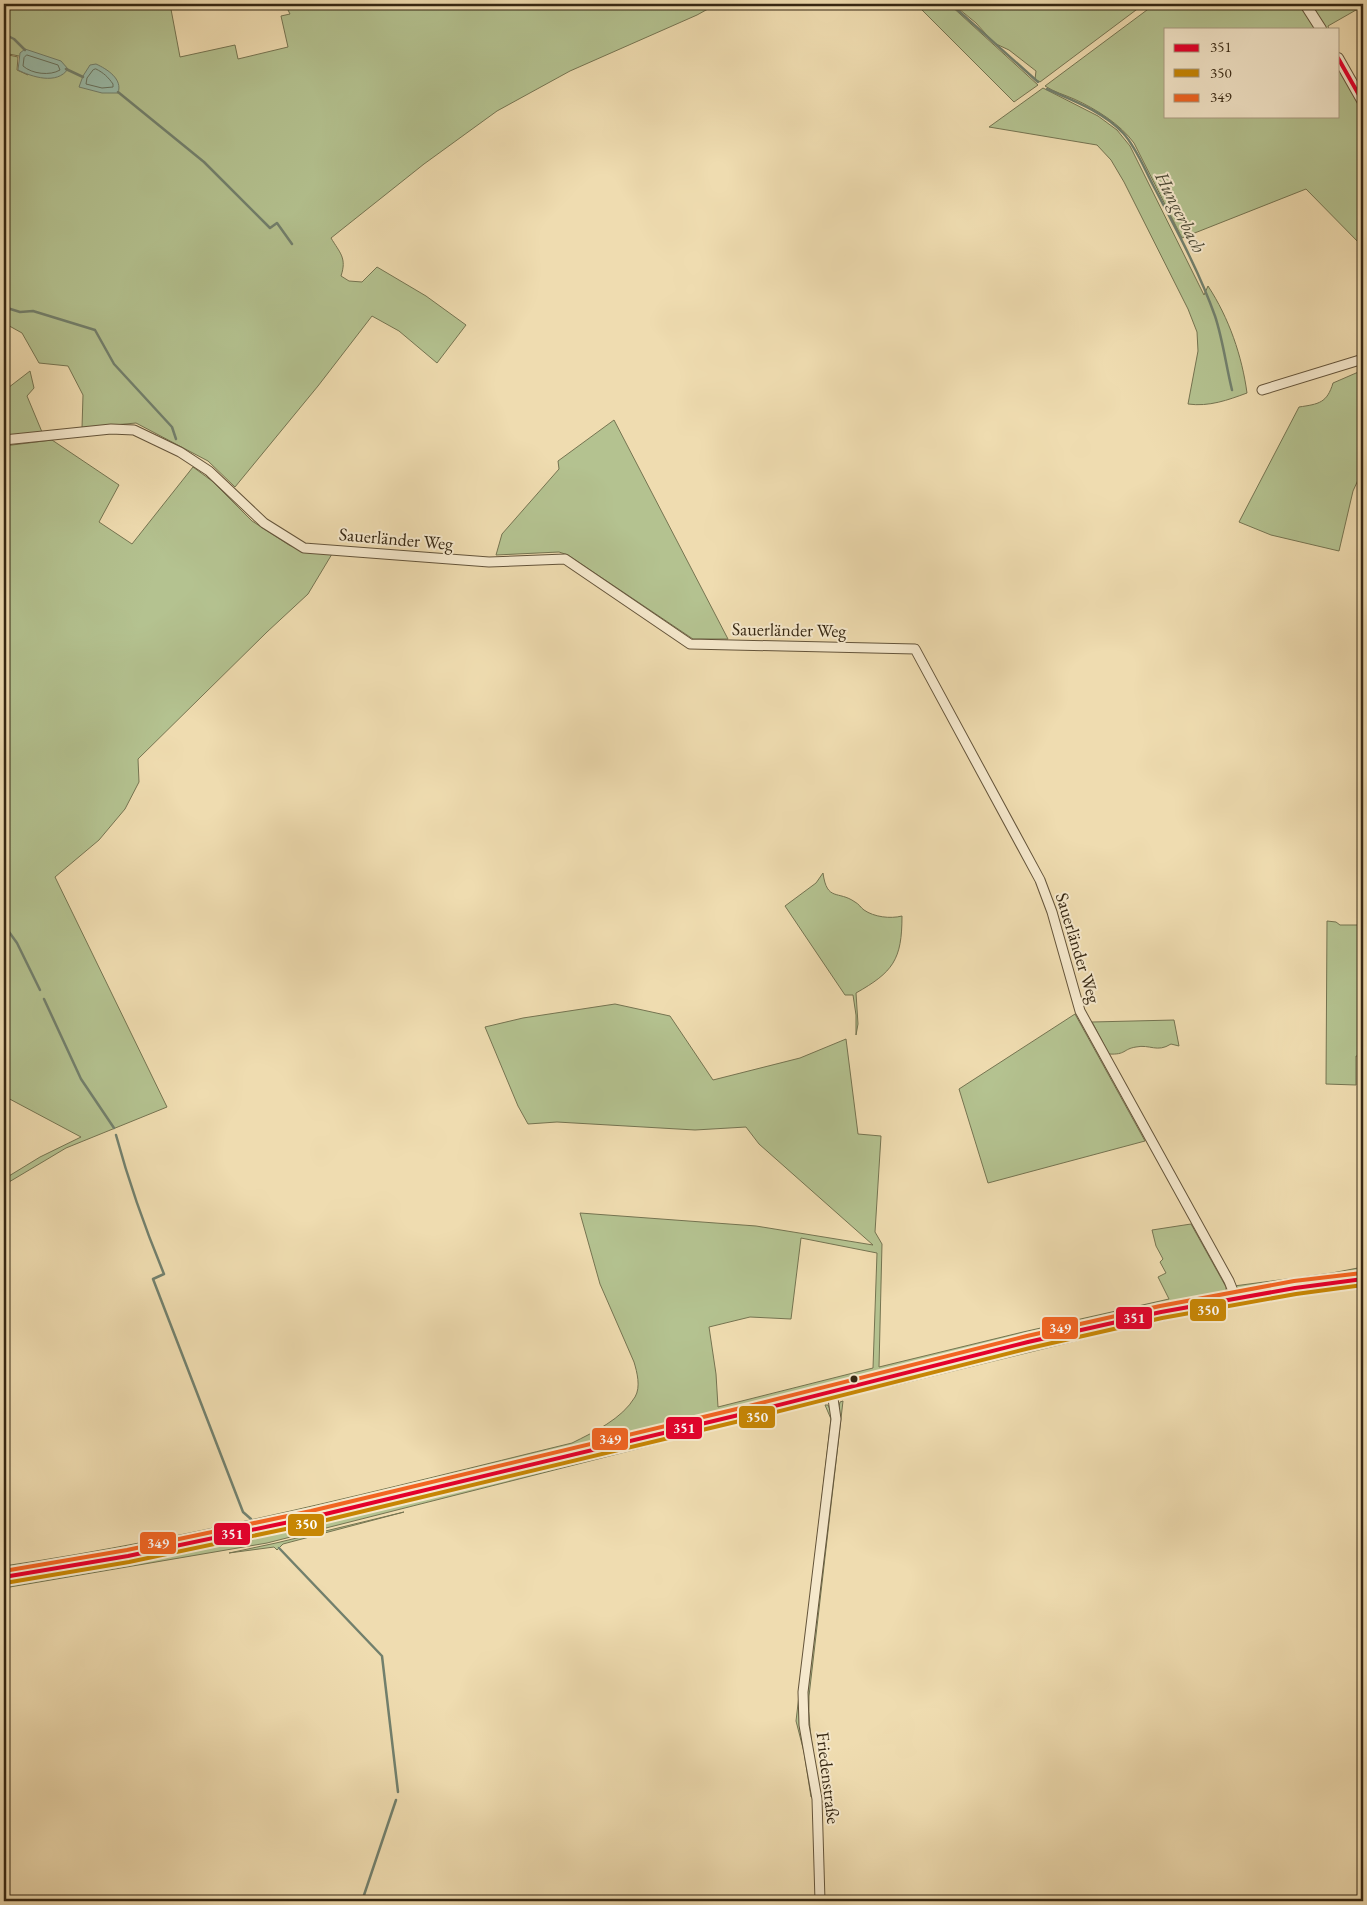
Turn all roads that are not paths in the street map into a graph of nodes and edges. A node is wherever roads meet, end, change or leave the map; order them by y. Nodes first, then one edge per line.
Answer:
1 (1305, 4) edge
2 (1320, 28) edge
3 (1340, 62) edge
4 (1363, 102) edge
5 (1363, 359) edge
6 (1262, 390) dead end
7 (4, 440) edge
8 (1363, 1279) edge
9 (1235, 1296) junction
10 (832, 1392) junction
11 (4, 1577) edge
12 (820, 1901) edge

1 - 2 street
3 - 4 street
5 - 6 street
7 - 9 street, Sauerländer Weg
8 - 9 street
9 - 10 street
10 - 11 street
10 - 12 street, Friedenstraße

